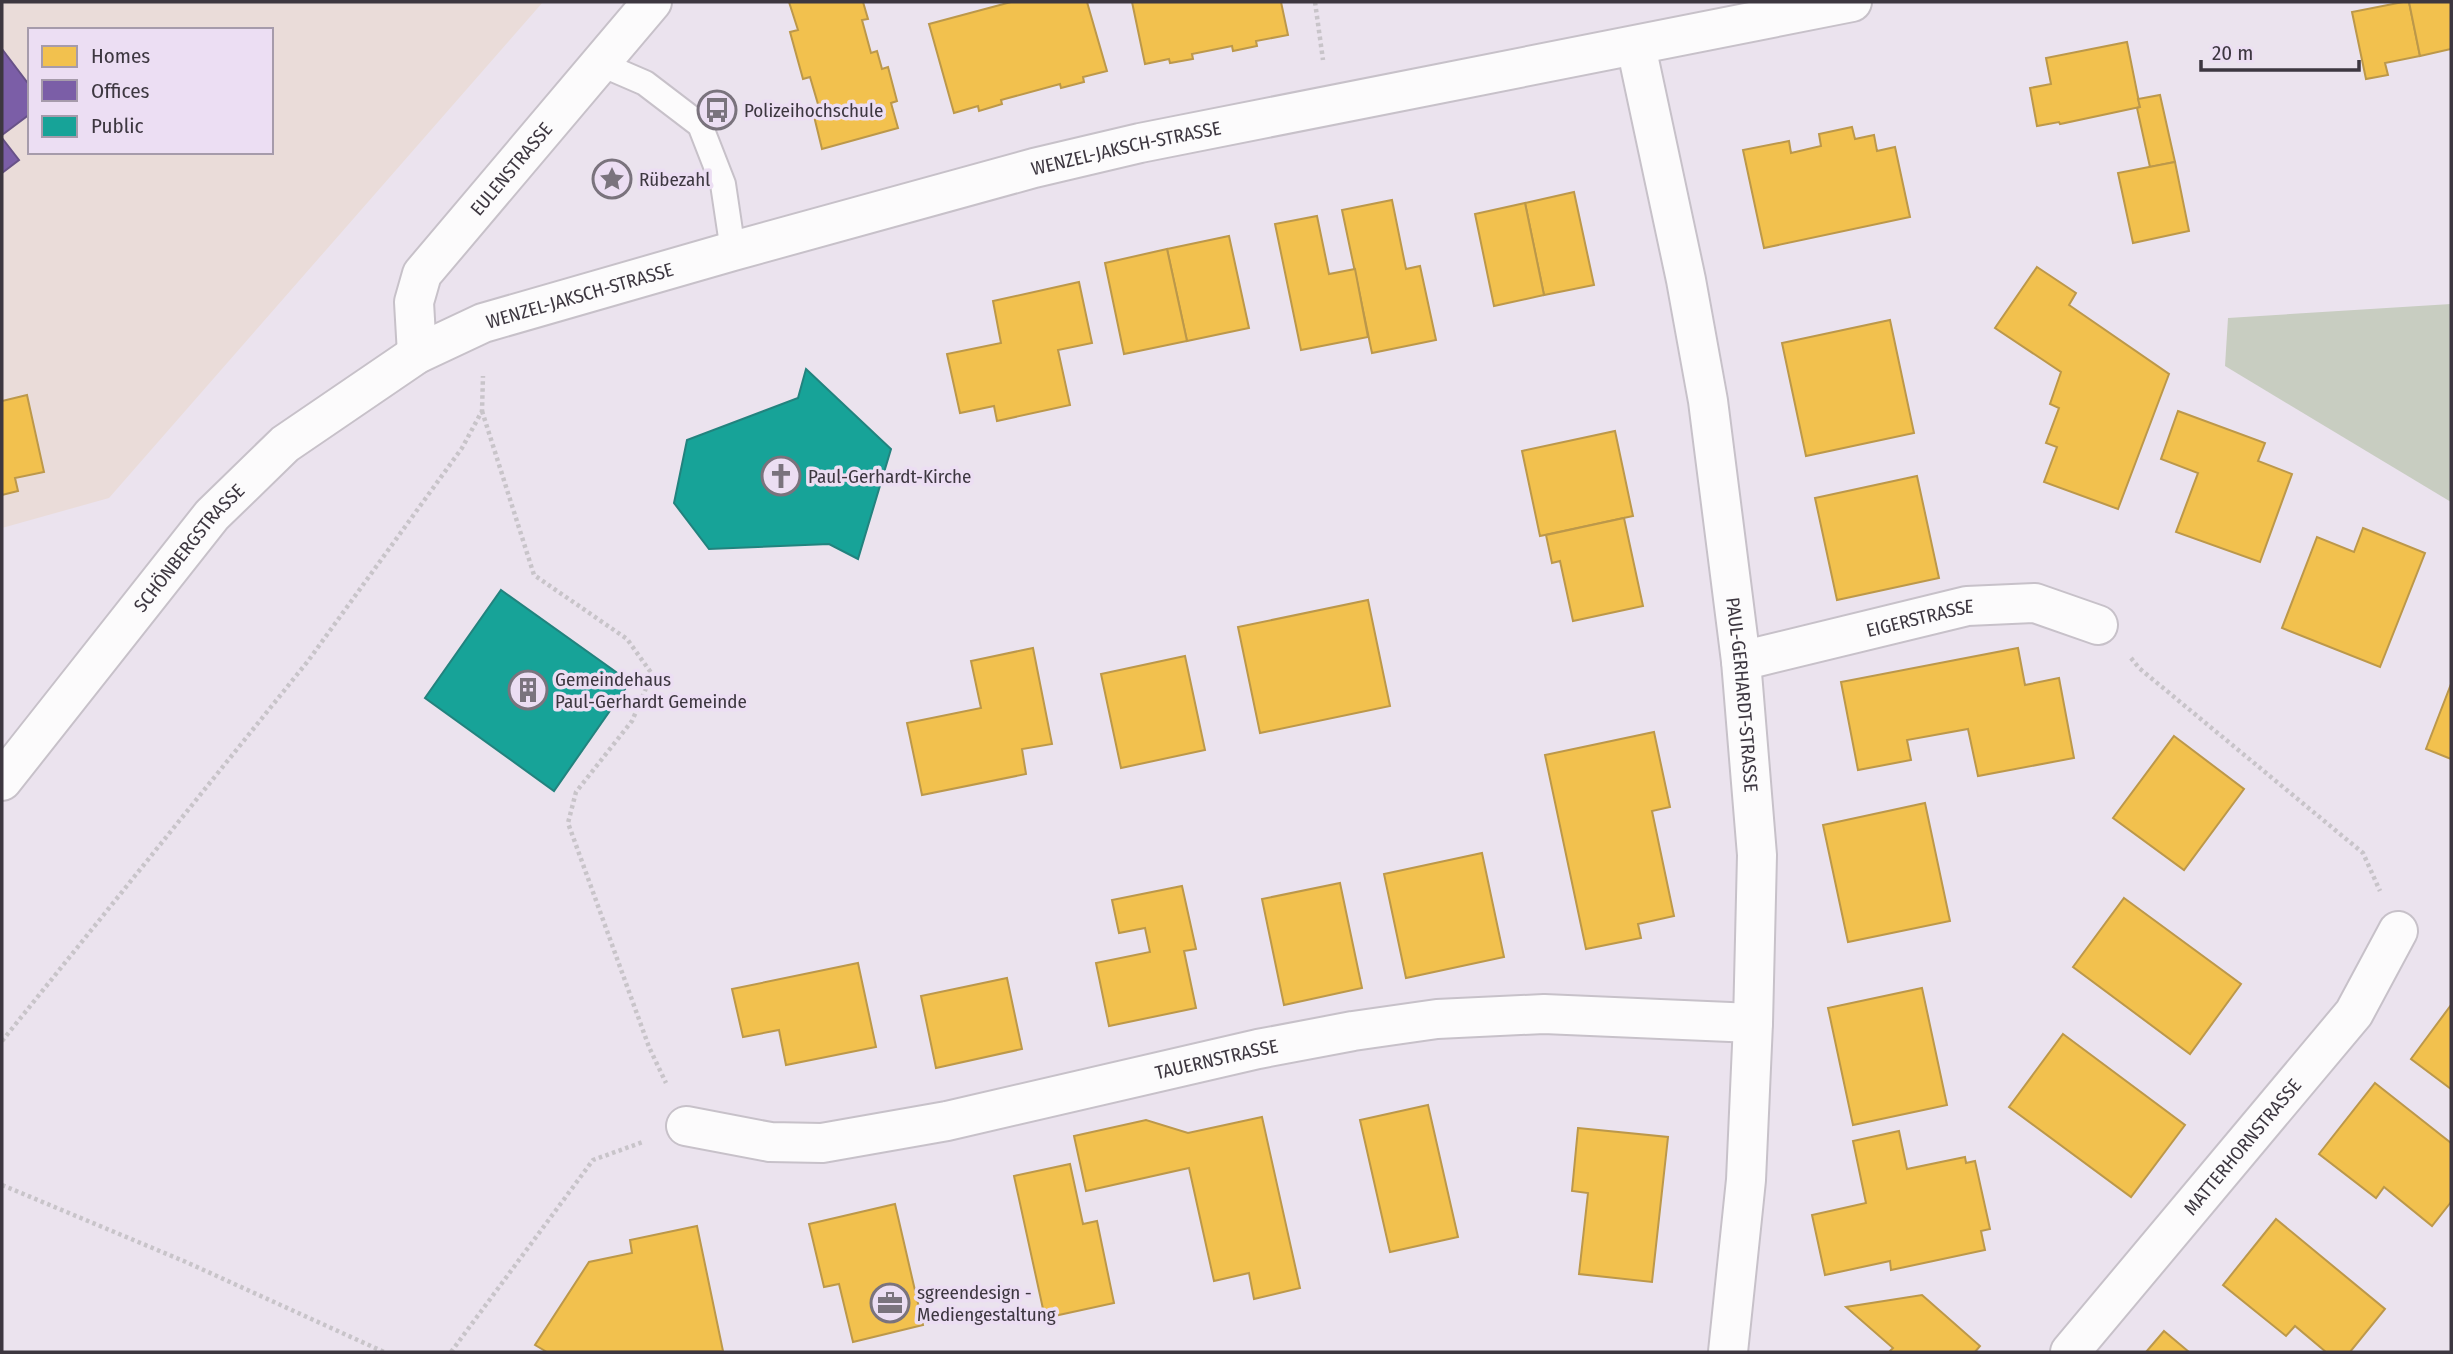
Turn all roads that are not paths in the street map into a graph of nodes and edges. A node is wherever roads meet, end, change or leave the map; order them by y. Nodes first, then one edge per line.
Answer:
1 (652, 2) edge
2 (1852, 2) edge
3 (1636, 46) junction
4 (601, 64) junction
5 (733, 251) junction
6 (417, 354) junction
7 (2098, 625) dead end
8 (1741, 661) junction
9 (2, 781) edge
10 (2398, 931) dead end
11 (1753, 1023) junction
12 (686, 1126) road end
13 (1728, 1352) edge
14 (2070, 1352) edge

1 - 4 street, EULENSTRASSE
2 - 3 street, WENZEL-JAKSCH-STRASSE
3 - 5 street, WENZEL-JAKSCH-STRASSE
3 - 8 street, PAUL-GERHARDT-STRASSE
4 - 5 lane
4 - 6 street, EULENSTRASSE
5 - 6 street, WENZEL-JAKSCH-STRASSE
6 - 9 street, SCHÖNBERGSTRASSE
7 - 8 street, EIGERSTRASSE
8 - 11 street, PAUL-GERHARDT-STRASSE
10 - 14 street, MATTERHORNSTRASSE
11 - 12 street, TAUERNSTRASSE
11 - 13 street, PAUL-GERHARDT-STRASSE

